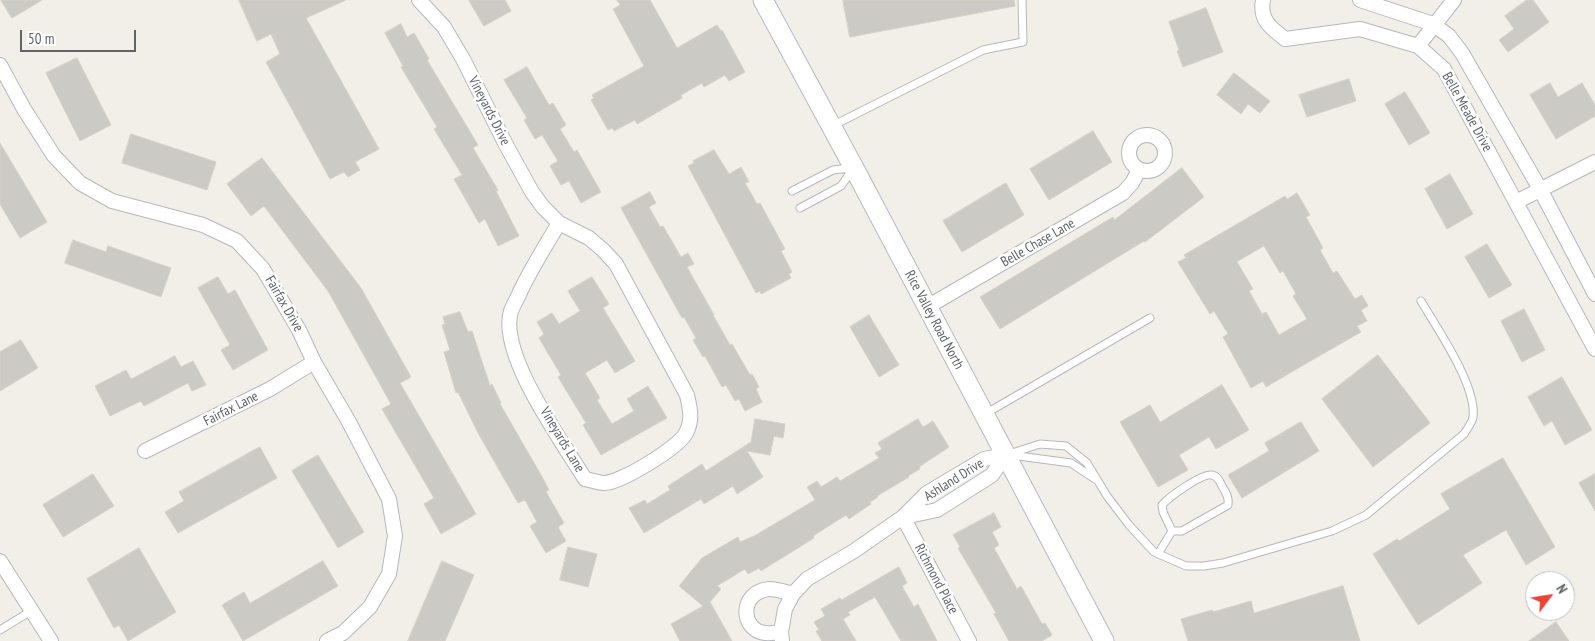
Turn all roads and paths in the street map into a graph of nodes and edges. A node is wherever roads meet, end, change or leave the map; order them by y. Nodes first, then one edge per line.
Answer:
1 (419, 0) edge
2 (763, 0) edge
3 (1022, 0) edge
4 (1263, 0) edge
5 (1360, 0) edge
6 (1454, 0) edge
7 (1434, 24) junction
8 (1418, 46) junction
9 (0, 65) edge
10 (831, 126) junction
11 (1595, 162) edge
12 (854, 168) junction
13 (1139, 170) dead end
14 (1540, 189) junction
15 (792, 191) dead end
16 (1516, 202) junction
17 (800, 208) dead end
18 (559, 223) junction
19 (1595, 294) edge
20 (1421, 301) dead end
21 (927, 307) junction
22 (1150, 318) dead end
23 (1595, 350) edge
24 (314, 362) junction
25 (984, 414) junction
26 (145, 451) dead end
27 (1006, 455) junction
28 (1097, 481) junction
29 (903, 517) junction
30 (1172, 531) junction
31 (1158, 554) junction
32 (0, 561) edge
33 (792, 594) junction
34 (31, 611) junction
35 (0, 630) edge
36 (782, 637) edge
37 (51, 641) edge
38 (328, 641) edge
39 (969, 641) edge
40 (1104, 641) edge

1 - 18 street, Vineyards Drive
2 - 10 street, Rice Valley Road North
3 - 10 lane
4 - 8 street, Belle Meade Drive
5 - 7 street, Belle Meade Drive
6 - 7 street
7 - 8 street
7 - 14 street, Belle Meade Drive
8 - 16 street, Belle Meade Drive
9 - 24 street, Fairfax Drive
10 - 12 street, Rice Valley Road North
11 - 14 street
12 - 15 lane
12 - 17 lane
12 - 21 street, Rice Valley Road North
13 - 21 street, Belle Chase Lane
14 - 16 street
14 - 19 street, Belle Meade Drive
16 - 23 street, Belle Meade Drive
18 - 18 street, Vineyards Lane
20 - 31 lane
21 - 25 street, Rice Valley Road North
22 - 25 lane
24 - 26 street, Fairfax Lane
24 - 38 street, Fairfax Drive
25 - 27 street, Rice Valley Road North
27 - 28 lane
27 - 28 lane
27 - 29 street, Ashland Drive
27 - 29 street, Ashland Drive
27 - 40 street, Rice Valley Road North
28 - 31 lane
29 - 33 street, Ashland Drive
29 - 39 street, Richmond Place
30 - 30 lane
30 - 31 lane
32 - 34 street
33 - 36 street, Ashland Drive
33 - 36 street, Ashland Drive
34 - 35 lane
34 - 37 street

